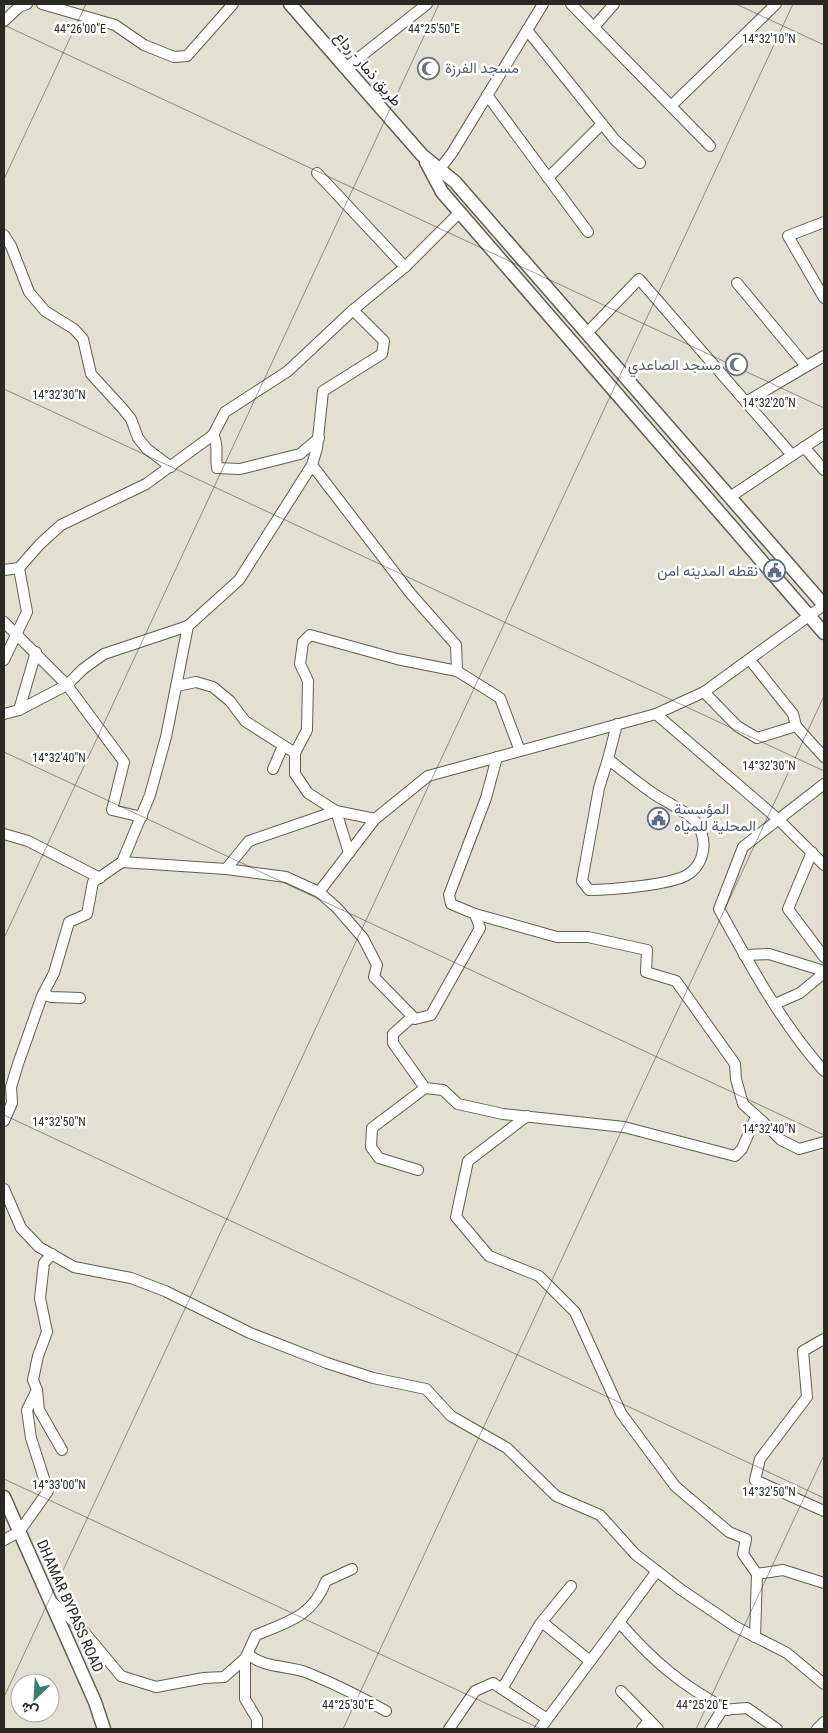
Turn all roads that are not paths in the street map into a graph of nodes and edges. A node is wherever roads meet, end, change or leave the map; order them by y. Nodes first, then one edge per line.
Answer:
1 (26, 4) edge
2 (42, 4) edge
3 (233, 4) edge
4 (290, 4) edge
5 (427, 4) edge
6 (543, 4) edge
7 (571, 4) edge
8 (614, 4) edge
9 (776, 4) edge
10 (4, 21) edge
11 (594, 27) junction
12 (528, 30) junction
13 (346, 68) junction
14 (487, 95) junction
15 (670, 106) junction
16 (602, 124) junction
17 (710, 146) dead end
18 (640, 163) dead end
19 (317, 173) dead end
20 (437, 173) junction
21 (548, 178) junction
22 (460, 212) junction
23 (824, 222) edge
24 (588, 232) dead end
25 (4, 235) edge
26 (405, 268) junction
27 (737, 283) dead end
28 (824, 298) edge
29 (352, 310) junction
30 (587, 333) junction
31 (824, 356) edge
32 (806, 366) junction
33 (746, 402) junction
34 (824, 434) edge
35 (213, 435) junction
36 (319, 438) junction
37 (804, 447) junction
38 (792, 455) junction
39 (312, 465) junction
40 (171, 467) junction
41 (824, 470) edge
42 (730, 497) junction
43 (765, 537) junction
44 (751, 548) junction
45 (18, 568) junction
46 (4, 570) edge
47 (824, 605) edge
48 (809, 616) junction
49 (4, 622) edge
50 (188, 626) junction
51 (824, 633) edge
52 (15, 635) junction
53 (36, 652) junction
54 (4, 660) edge
55 (750, 660) junction
56 (457, 671) junction
57 (67, 685) junction
58 (177, 686) junction
59 (704, 692) junction
60 (19, 710) junction
61 (4, 714) edge
62 (656, 714) junction
63 (617, 724) junction
64 (796, 726) junction
65 (283, 746) junction
66 (520, 751) junction
67 (295, 754) junction
68 (496, 757) junction
69 (824, 757) edge
70 (608, 759) junction
71 (273, 769) dead end
72 (824, 784) edge
73 (336, 811) junction
74 (142, 817) junction
75 (374, 819) junction
76 (779, 820) junction
77 (4, 834) edge
78 (349, 852) junction
79 (812, 852) junction
80 (122, 862) junction
81 (824, 865) edge
82 (226, 869) junction
83 (100, 878) junction
84 (319, 892) junction
85 (475, 914) junction
86 (744, 954) junction
87 (824, 957) edge
88 (824, 972) edge
89 (43, 994) junction
90 (80, 998) dead end
91 (775, 1004) junction
92 (412, 1017) junction
93 (824, 1071) edge
94 (425, 1088) junction
95 (527, 1116) junction
96 (4, 1121) edge
97 (762, 1121) junction
98 (824, 1142) edge
99 (418, 1170) dead end
100 (4, 1189) edge
101 (52, 1254) junction
102 (824, 1339) edge
103 (37, 1390) junction
104 (62, 1450) dead end
105 (4, 1497) edge
106 (823, 1508) edge
107 (19, 1532) junction
108 (4, 1540) edge
109 (352, 1569) dead end
110 (657, 1571) junction
111 (757, 1574) junction
112 (824, 1583) edge
113 (571, 1586) dead end
114 (49, 1599) junction
115 (542, 1622) junction
116 (619, 1622) junction
117 (755, 1636) junction
118 (245, 1659) junction
119 (590, 1661) junction
120 (824, 1684) edge
121 (502, 1689) junction
122 (621, 1691) dead end
123 (728, 1710) junction
124 (386, 1711) dead end
125 (547, 1719) junction
126 (649, 1720) junction
127 (824, 1722) edge
128 (104, 1729) edge
129 (257, 1729) edge
130 (449, 1729) edge
131 (540, 1729) edge
132 (642, 1729) edge
133 (658, 1729) edge
134 (710, 1729) edge
135 (777, 1729) edge
136 (817, 1729) edge

1 - 10 street
2 - 3 street
4 - 13 main road, طريق ذمار - رداع
5 - 13 street
6 - 12 street
7 - 11 street
8 - 11 street
9 - 15 street
11 - 15 street
12 - 14 street
12 - 16 street
13 - 20 main road, طريق ذمار - رداع
14 - 20 street
14 - 21 street
15 - 17 street
16 - 18 street
16 - 21 street
19 - 26 street
20 - 22 main road
20 - 30 main road, طريق ذمار - رداع
21 - 24 street
22 - 26 street
22 - 44 main road
23 - 28 street
25 - 40 street
26 - 29 street
27 - 32 street
29 - 35 street
29 - 36 street
30 - 33 street
30 - 42 main road, طريق ذمار - رداع
31 - 32 street
32 - 33 street
33 - 38 street
34 - 37 street
35 - 36 street
35 - 40 street
36 - 39 street
37 - 38 street
37 - 41 street
38 - 42 street
39 - 50 street
39 - 56 street
40 - 45 street
42 - 43 main road, طريق ذمار - رداع
43 - 44 main road
43 - 47 main road, طريق ذمار - رداع
44 - 48 main road
45 - 46 street
45 - 52 street
47 - 48 street
48 - 51 main road
48 - 55 street
49 - 52 street
50 - 57 street
50 - 58 street
52 - 53 street
52 - 54 street
53 - 57 street
53 - 60 street
55 - 59 street
55 - 64 street
56 - 66 street
56 - 67 street
57 - 60 street
57 - 74 street
58 - 65 street
58 - 74 street
59 - 62 street
59 - 64 street
60 - 61 street
62 - 63 street
62 - 76 street
63 - 66 street
63 - 70 street
64 - 69 street
65 - 67 street
65 - 71 street
66 - 68 street
67 - 73 street
68 - 75 street
68 - 85 street
70 - 70 street
72 - 76 street
73 - 75 street
73 - 78 street
73 - 82 street
74 - 80 street
75 - 78 street
76 - 79 street
76 - 86 street
77 - 83 street
78 - 84 street
79 - 81 street
79 - 87 street
80 - 82 street
80 - 83 street
82 - 84 street
83 - 89 street
84 - 92 street
85 - 92 street
85 - 97 street
86 - 88 street
86 - 91 street
88 - 91 street
89 - 90 street
89 - 96 street
91 - 93 street
92 - 94 street
94 - 95 street
94 - 99 street
95 - 97 street
95 - 111 street
97 - 98 street
100 - 101 street
101 - 103 street
101 - 110 street
102 - 106 street
103 - 104 street
103 - 107 street
105 - 107 main road, DHAMAR BYPASS ROAD
107 - 108 street
107 - 114 main road, DHAMAR BYPASS ROAD
109 - 118 street
110 - 116 street
110 - 117 street
111 - 112 street
111 - 117 street
113 - 115 street
114 - 118 street
114 - 128 main road, DHAMAR BYPASS ROAD
115 - 119 street
115 - 121 street
116 - 119 street
116 - 123 street
117 - 120 street
118 - 124 street
118 - 129 street
119 - 125 street
121 - 125 street
121 - 130 street
122 - 126 street
123 - 134 street
123 - 135 street
125 - 131 street
126 - 132 street
126 - 133 street
127 - 136 street

